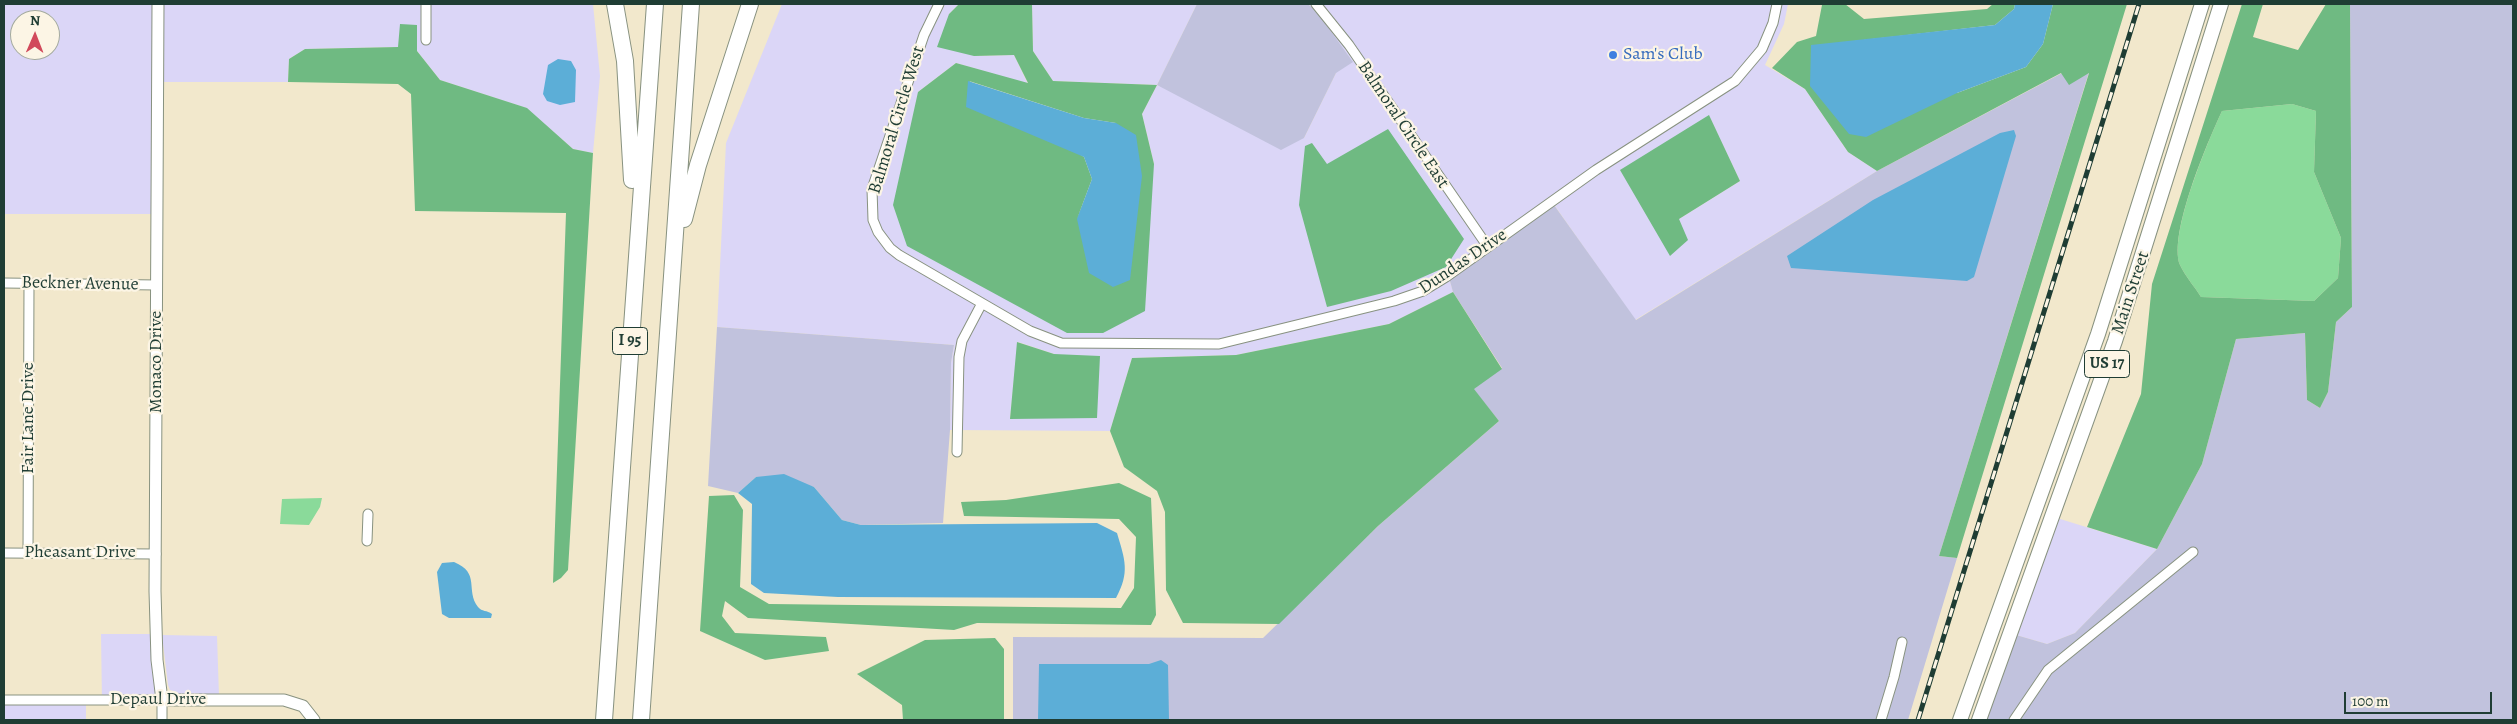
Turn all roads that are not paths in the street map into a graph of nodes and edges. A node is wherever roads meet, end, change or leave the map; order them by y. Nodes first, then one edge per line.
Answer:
1 (158, 4) edge
2 (426, 4) edge
3 (615, 4) edge
4 (655, 4) edge
5 (691, 4) edge
6 (750, 4) edge
7 (939, 4) edge
8 (1316, 4) edge
9 (1777, 4) edge
10 (2202, 4) edge
11 (2221, 4) edge
12 (426, 40) dead end
13 (1488, 247) junction
14 (636, 248) junction
15 (675, 257) junction
16 (4, 283) edge
17 (29, 284) junction
18 (157, 285) junction
19 (981, 305) junction
20 (2098, 334) junction
21 (2115, 341) junction
22 (957, 452) dead end
23 (368, 514) dead end
24 (367, 541) dead end
25 (2193, 552) dead end
26 (4, 553) edge
27 (28, 553) junction
28 (156, 554) junction
29 (1902, 642) dead end
30 (4, 700) edge
31 (162, 700) junction
32 (312, 716) edge
33 (162, 720) edge
34 (604, 720) edge
35 (641, 720) edge
36 (1880, 720) edge
37 (1960, 720) edge
38 (1979, 720) edge
39 (2014, 720) edge

1 - 18 street, Monaco Drive
2 - 12 street
3 - 14 highway
4 - 14 highway, I 95
5 - 15 highway, I 95
6 - 15 highway
7 - 19 street, Balmoral Circle West
8 - 13 street, Balmoral Circle East
9 - 13 street, Dundas Drive
10 - 20 main road, Main Street / US 17
11 - 21 main road, Main Street / US 17
13 - 19 street, Dundas Drive
14 - 34 highway, I 95
15 - 35 highway, I 95
16 - 17 street, Beckner Avenue
17 - 18 street, Beckner Avenue
17 - 27 street, Fair Lane Drive
18 - 28 street, Monaco Drive
19 - 22 street
20 - 21 street
20 - 37 main road, Main Street / US 17
21 - 38 main road, Main Street / US 17
23 - 24 street
25 - 39 street
26 - 27 street, Pheasant Drive
27 - 28 street, Pheasant Drive
28 - 31 street, Monaco Drive
29 - 36 street
30 - 31 street, Depaul Drive
31 - 32 street, Depaul Drive
31 - 33 street, Monaco Drive

